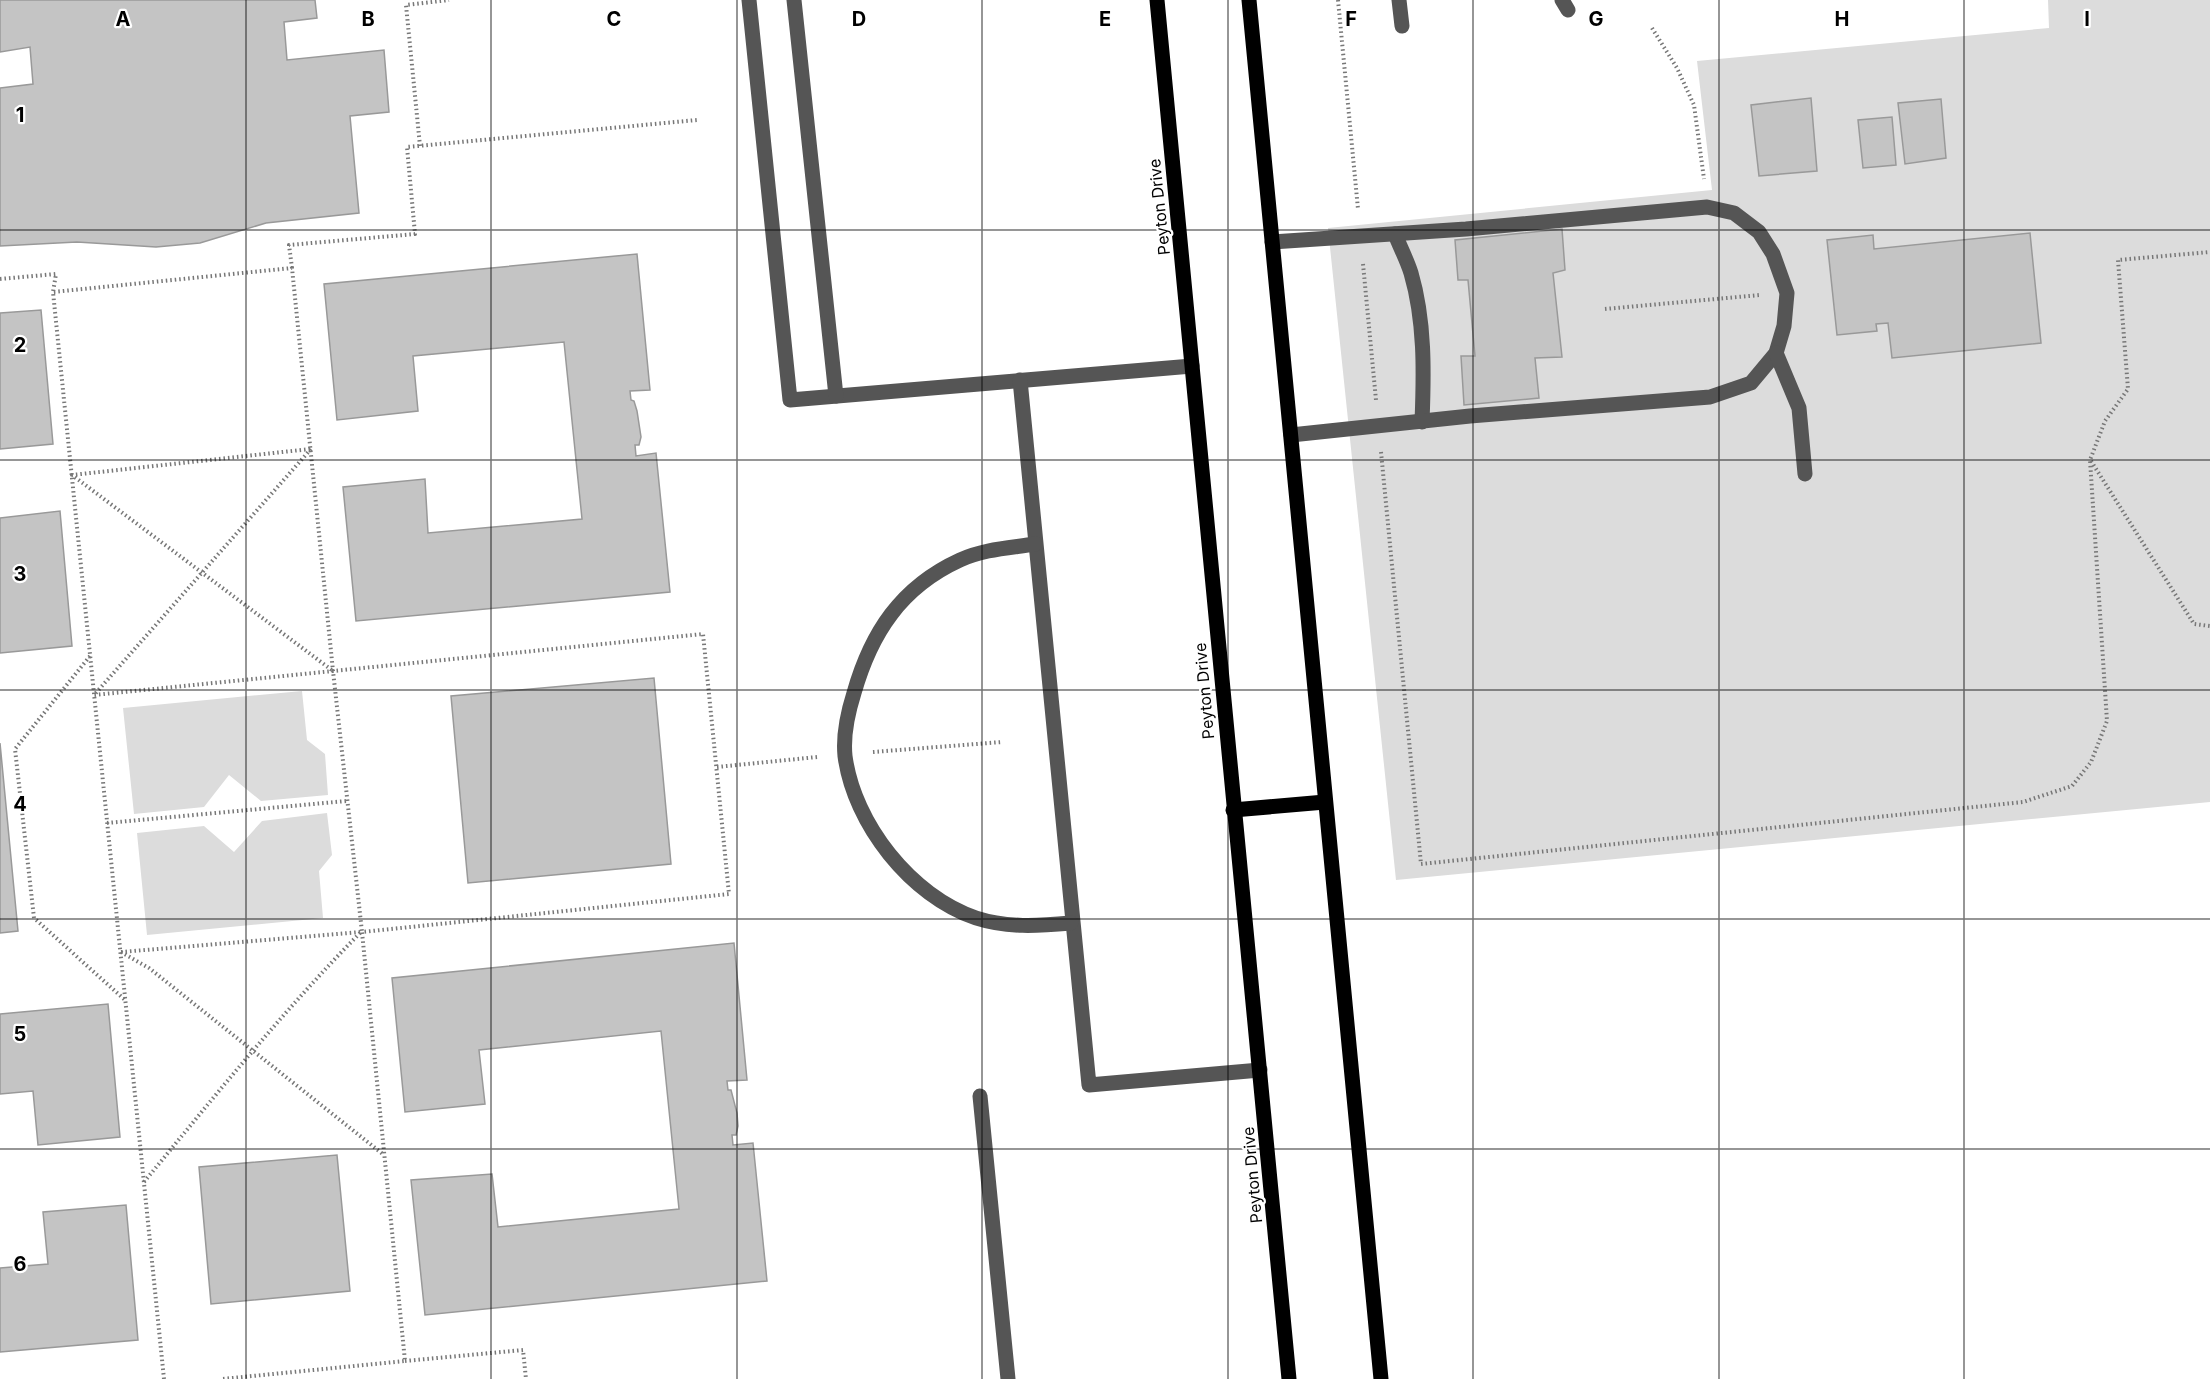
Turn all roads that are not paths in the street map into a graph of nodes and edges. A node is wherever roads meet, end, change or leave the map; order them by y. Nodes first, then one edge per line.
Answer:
1 (749, 0) edge
2 (794, 0) edge
3 (1157, 0) edge
4 (1249, 0) edge
5 (1399, 0) edge
6 (1402, 26) dead end
7 (1395, 234) junction
8 (1272, 242) junction
9 (1776, 353) junction
10 (1192, 366) junction
11 (1020, 380) junction
12 (836, 396) junction
13 (1422, 422) junction
14 (1290, 435) junction
15 (1805, 474) dead end
16 (1035, 544) junction
17 (1325, 802) junction
18 (1233, 810) junction
19 (1071, 923) junction
20 (1260, 1070) junction
21 (980, 1096) dead end
22 (1008, 1379) edge
23 (1289, 1379) edge
24 (1381, 1379) edge

1 - 12 lane
2 - 12 lane
3 - 10 main road, Peyton Drive
4 - 8 main road
5 - 6 lane
7 - 8 lane
7 - 9 lane
7 - 13 lane
8 - 14 main road
9 - 13 lane
9 - 15 lane
10 - 11 lane
10 - 18 main road, Peyton Drive
11 - 12 lane
11 - 16 lane
13 - 14 lane
14 - 17 main road
16 - 19 lane
16 - 19 lane
17 - 18 main road
17 - 24 main road
18 - 20 main road, Peyton Drive
19 - 20 lane
20 - 23 main road, Peyton Drive
21 - 22 lane

